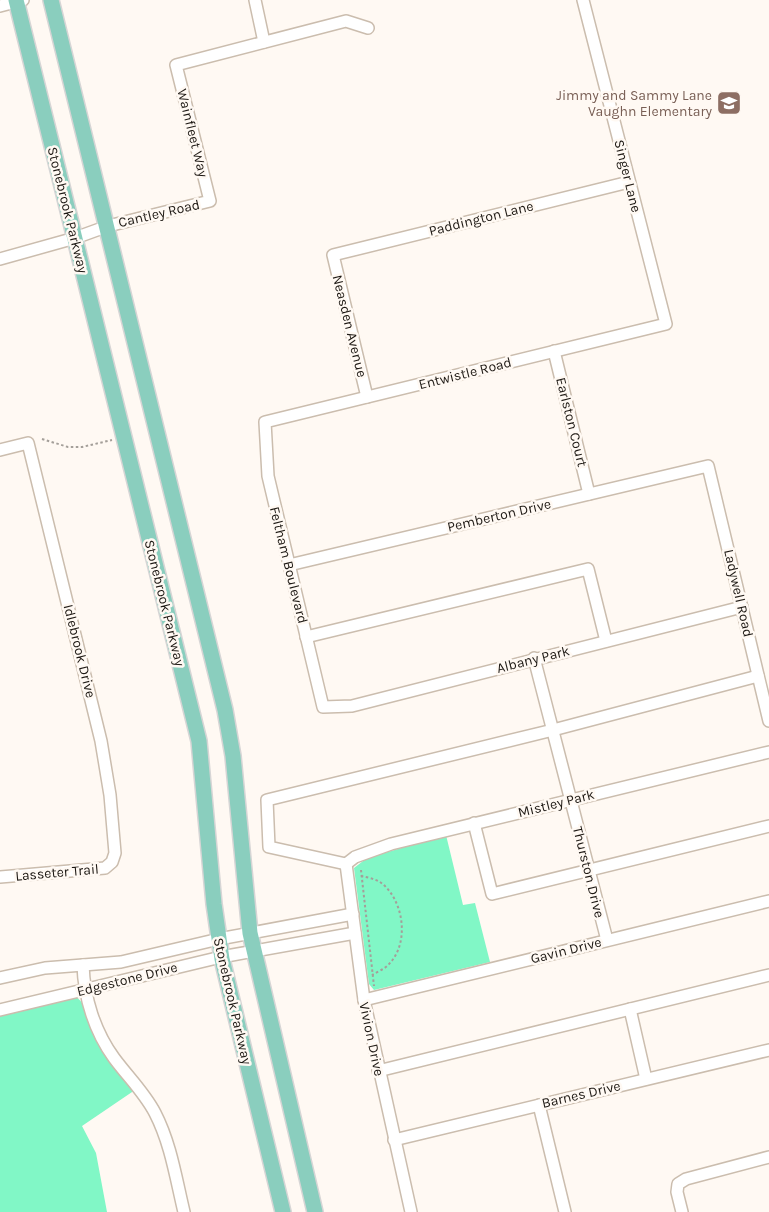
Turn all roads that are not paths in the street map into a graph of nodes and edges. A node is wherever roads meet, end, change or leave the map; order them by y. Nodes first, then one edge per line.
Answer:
1 (51, 0) edge
2 (255, 0) edge
3 (582, 0) edge
4 (18, 1) edge
5 (0, 6) edge
6 (368, 28) dead end
7 (264, 42) junction
8 (629, 182) junction
9 (210, 201) joint
10 (108, 226) junction
11 (75, 238) junction
12 (333, 254) joint
13 (0, 259) edge
14 (666, 324) joint
15 (554, 351) junction
16 (367, 396) junction
17 (265, 422) joint
18 (0, 450) edge
19 (708, 466) joint
20 (589, 494) junction
21 (289, 565) junction
22 (742, 607) junction
23 (306, 637) junction
24 (606, 641) junction
25 (534, 658) junction
26 (758, 676) junction
27 (323, 707) joint
28 (769, 721) edge
29 (553, 730) junction
30 (769, 752) edge
31 (571, 799) junction
32 (474, 823) junction
33 (769, 826) edge
34 (112, 862) joint
35 (346, 864) junction
36 (589, 869) junction
37 (0, 877) edge
38 (769, 901) edge
39 (352, 914) junction
40 (250, 933) junction
41 (355, 933) junction
42 (219, 939) junction
43 (607, 940) junction
44 (253, 950) junction
45 (222, 956) junction
46 (83, 965) junction
47 (769, 975) edge
48 (0, 978) edge
49 (86, 989) junction
50 (364, 1000) junction
51 (630, 1009) junction
52 (0, 1010) edge
53 (769, 1050) edge
54 (378, 1071) junction
55 (646, 1079) junction
56 (539, 1104) junction
57 (394, 1140) junction
58 (769, 1157) edge
59 (184, 1212) edge
60 (283, 1212) edge
61 (315, 1212) edge
62 (411, 1212) edge
63 (565, 1212) edge
64 (682, 1212) edge

1 - 10 main road
2 - 7 street
3 - 8 street, Singer Lane
4 - 5 street
4 - 11 main road, Stonebrook Parkway
6 - 7 street
7 - 9 street, Wainfleet Way
8 - 12 street, Paddington Lane
8 - 14 street, Singer Lane
9 - 10 street, Cantley Road
10 - 11 street, Cantley Road
10 - 40 main road
11 - 13 street, Cantley Road
11 - 42 main road, Stonebrook Parkway
12 - 16 street, Neasden Avenue
14 - 15 street, Entwistle Road
15 - 16 street, Entwistle Road
15 - 20 street, Earlston Court
16 - 17 street, Entwistle Road
17 - 21 street, Feltham Boulevard
18 - 34 street, Idlebrook Drive
19 - 20 street, Pemberton Drive
19 - 22 street, Ladywell Road
20 - 21 street, Pemberton Drive
21 - 23 street, Feltham Boulevard
22 - 24 street, Albany Park
22 - 26 street, Ladywell Road
23 - 24 street
23 - 27 street, Feltham Boulevard
24 - 25 street, Albany Park
25 - 27 street, Albany Park
25 - 29 street, Thurston Drive
26 - 28 street, Ladywell Road
26 - 29 street
29 - 31 street, Thurston Drive
29 - 35 street
30 - 31 street, Mistley Park
31 - 32 street, Mistley Park
31 - 36 street, Thurston Drive
32 - 35 street, Mistley Park
32 - 36 street
33 - 36 street
34 - 37 street, Lasseter Trail
35 - 39 street, Vivion Drive
36 - 43 street, Thurston Drive
38 - 43 street, Gavin Drive
39 - 40 street, Edgestone Drive
39 - 41 street, Vivion Drive
40 - 42 street, Edgestone Drive
40 - 44 main road
41 - 44 street, Edgestone Drive
41 - 50 street, Vivion Drive
42 - 45 main road, Stonebrook Parkway
42 - 46 street, Edgestone Drive
43 - 50 street, Gavin Drive
44 - 45 street, Edgestone Drive
44 - 61 main road
45 - 49 street, Edgestone Drive
45 - 60 main road, Stonebrook Parkway
46 - 48 street, Edgestone Drive
46 - 49 street
47 - 51 street
49 - 52 street, Edgestone Drive
49 - 59 street
50 - 54 street, Vivion Drive
51 - 54 street
51 - 55 street
53 - 55 street, Barnes Drive
54 - 57 street, Vivion Drive
55 - 56 street, Barnes Drive
56 - 57 street, Barnes Drive
56 - 63 street
57 - 62 street, Vivion Drive
58 - 64 street

